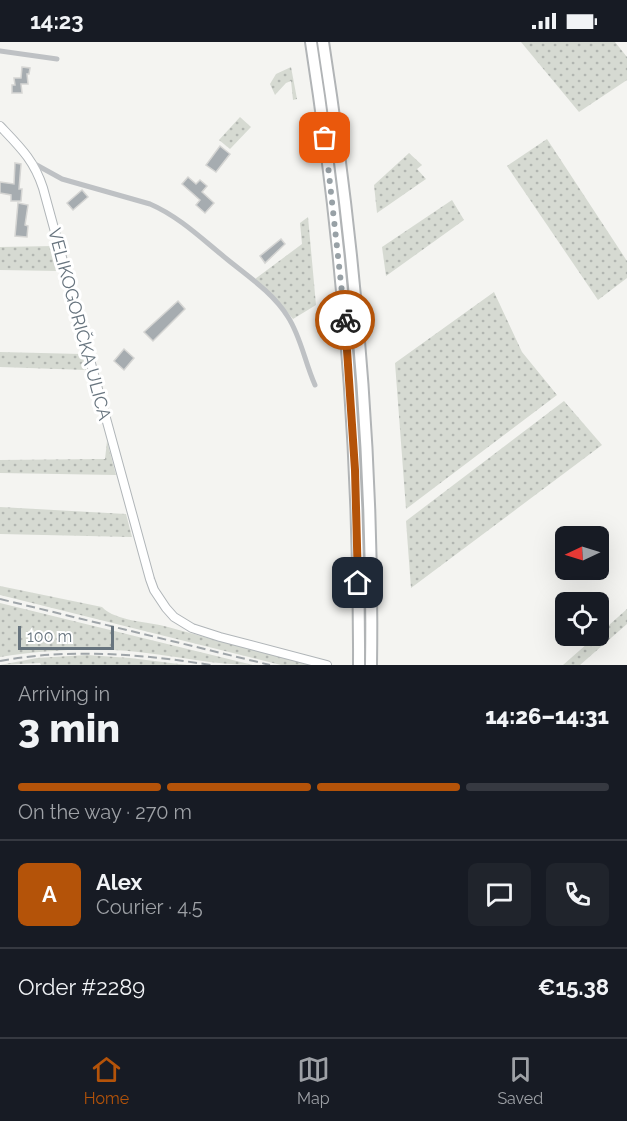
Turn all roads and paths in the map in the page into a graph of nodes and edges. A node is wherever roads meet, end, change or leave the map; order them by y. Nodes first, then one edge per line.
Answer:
1 (311, 42) edge
2 (323, 42) edge
3 (0, 51) edge
4 (57, 59) dead end
5 (0, 126) edge
6 (33, 163) junction
7 (315, 385) dead end
8 (359, 661) edge
9 (371, 662) edge
10 (327, 665) edge

1 - 8 highway
2 - 9 highway
3 - 4 street
5 - 6 street, VELIKOGORIČKA ULICA
6 - 7 street
6 - 10 street, VELIKOGORIČKA ULICA

